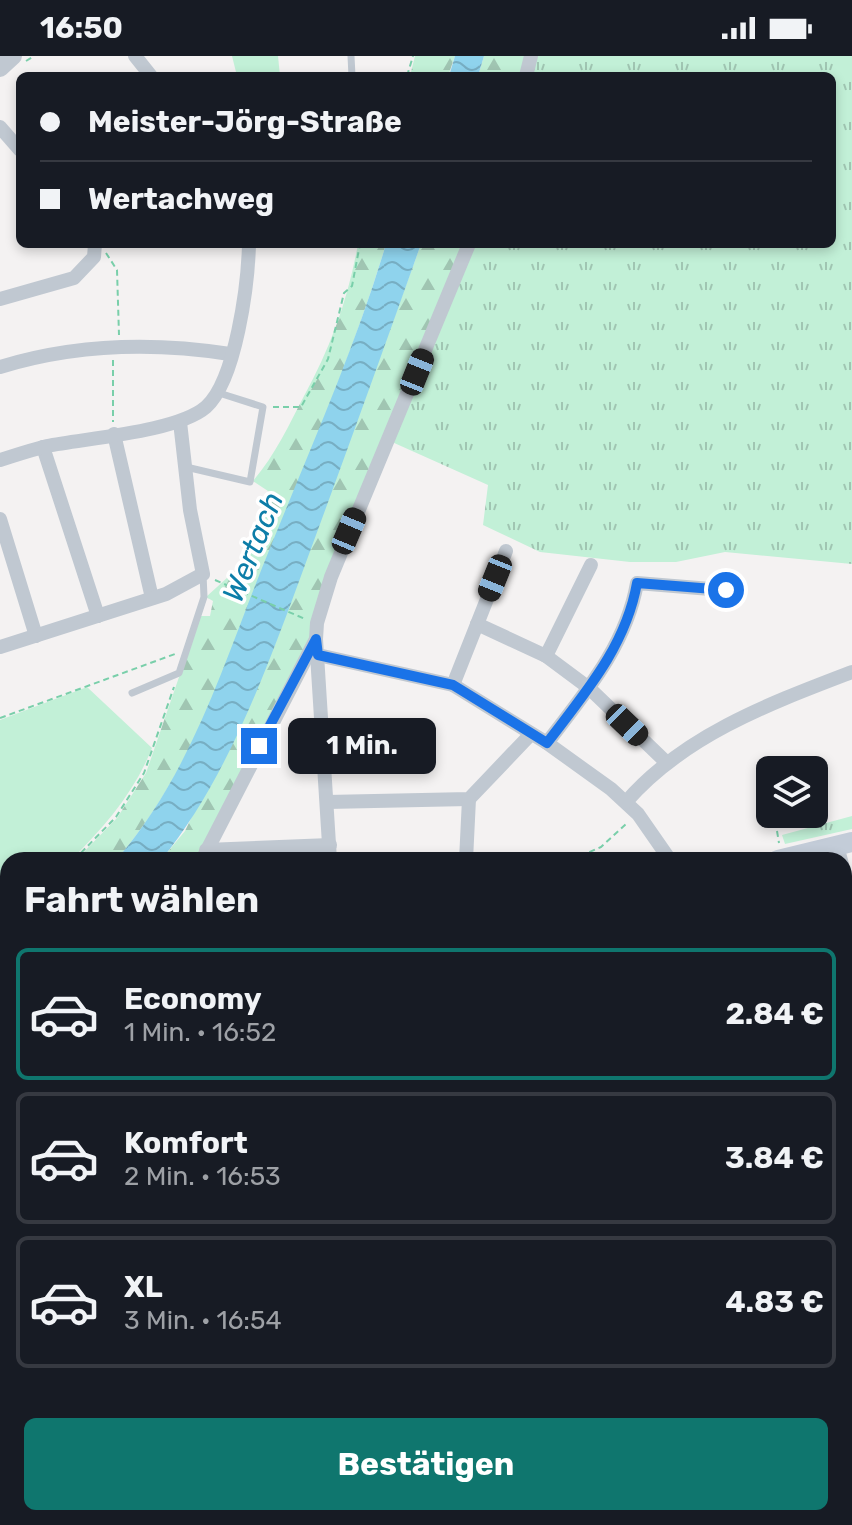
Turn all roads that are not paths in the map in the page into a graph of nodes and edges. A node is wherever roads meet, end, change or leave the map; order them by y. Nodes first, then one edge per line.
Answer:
1 (13, 56) edge
2 (135, 56) edge
3 (0, 68) edge
4 (148, 72) edge
5 (0, 127) edge
6 (16, 145) edge
7 (95, 248) edge
8 (249, 248) edge
9 (467, 248) edge
10 (0, 299) edge
11 (230, 354) junction
12 (0, 367) edge
13 (219, 393) junction
14 (180, 422) junction
15 (114, 434) junction
16 (43, 447) junction
17 (0, 460) edge
18 (184, 466) junction
19 (0, 519) edge
20 (506, 551) dead end
21 (591, 565) dead end
22 (203, 574) junction
23 (735, 591) dead end
24 (152, 598) junction
25 (98, 616) junction
26 (477, 624) junction
27 (36, 636) junction
28 (316, 639) junction
29 (0, 647) edge
30 (318, 655) junction
31 (546, 656) junction
32 (852, 672) edge
33 (453, 685) junction
34 (589, 688) junction
35 (132, 693) dead end
36 (531, 734) junction
37 (547, 743) junction
38 (666, 762) junction
39 (469, 799) junction
40 (327, 802) junction
41 (626, 802) junction
42 (846, 844) edge
43 (206, 852) edge
44 (330, 852) edge
45 (466, 852) edge
46 (664, 852) edge
47 (812, 852) edge

1 - 3 street
2 - 4 street
5 - 6 street
7 - 10 street
8 - 11 street
9 - 28 street
11 - 12 street
11 - 13 street
13 - 14 street
13 - 18 lane
14 - 15 street
14 - 18 street
15 - 16 street
15 - 24 street
16 - 17 street
16 - 25 street
18 - 22 street
19 - 27 street
20 - 26 street
21 - 31 street
22 - 24 street
22 - 35 lane
23 - 34 street
24 - 25 street
25 - 27 street
26 - 31 street
26 - 33 street
27 - 29 street
28 - 30 street
28 - 43 street
30 - 33 street
30 - 40 street
31 - 34 street
32 - 38 street
33 - 36 street
34 - 37 street
34 - 38 street
36 - 37 street
36 - 39 street
37 - 41 street
38 - 41 street
39 - 40 street
39 - 45 street
40 - 44 street
41 - 46 street
42 - 47 main road

